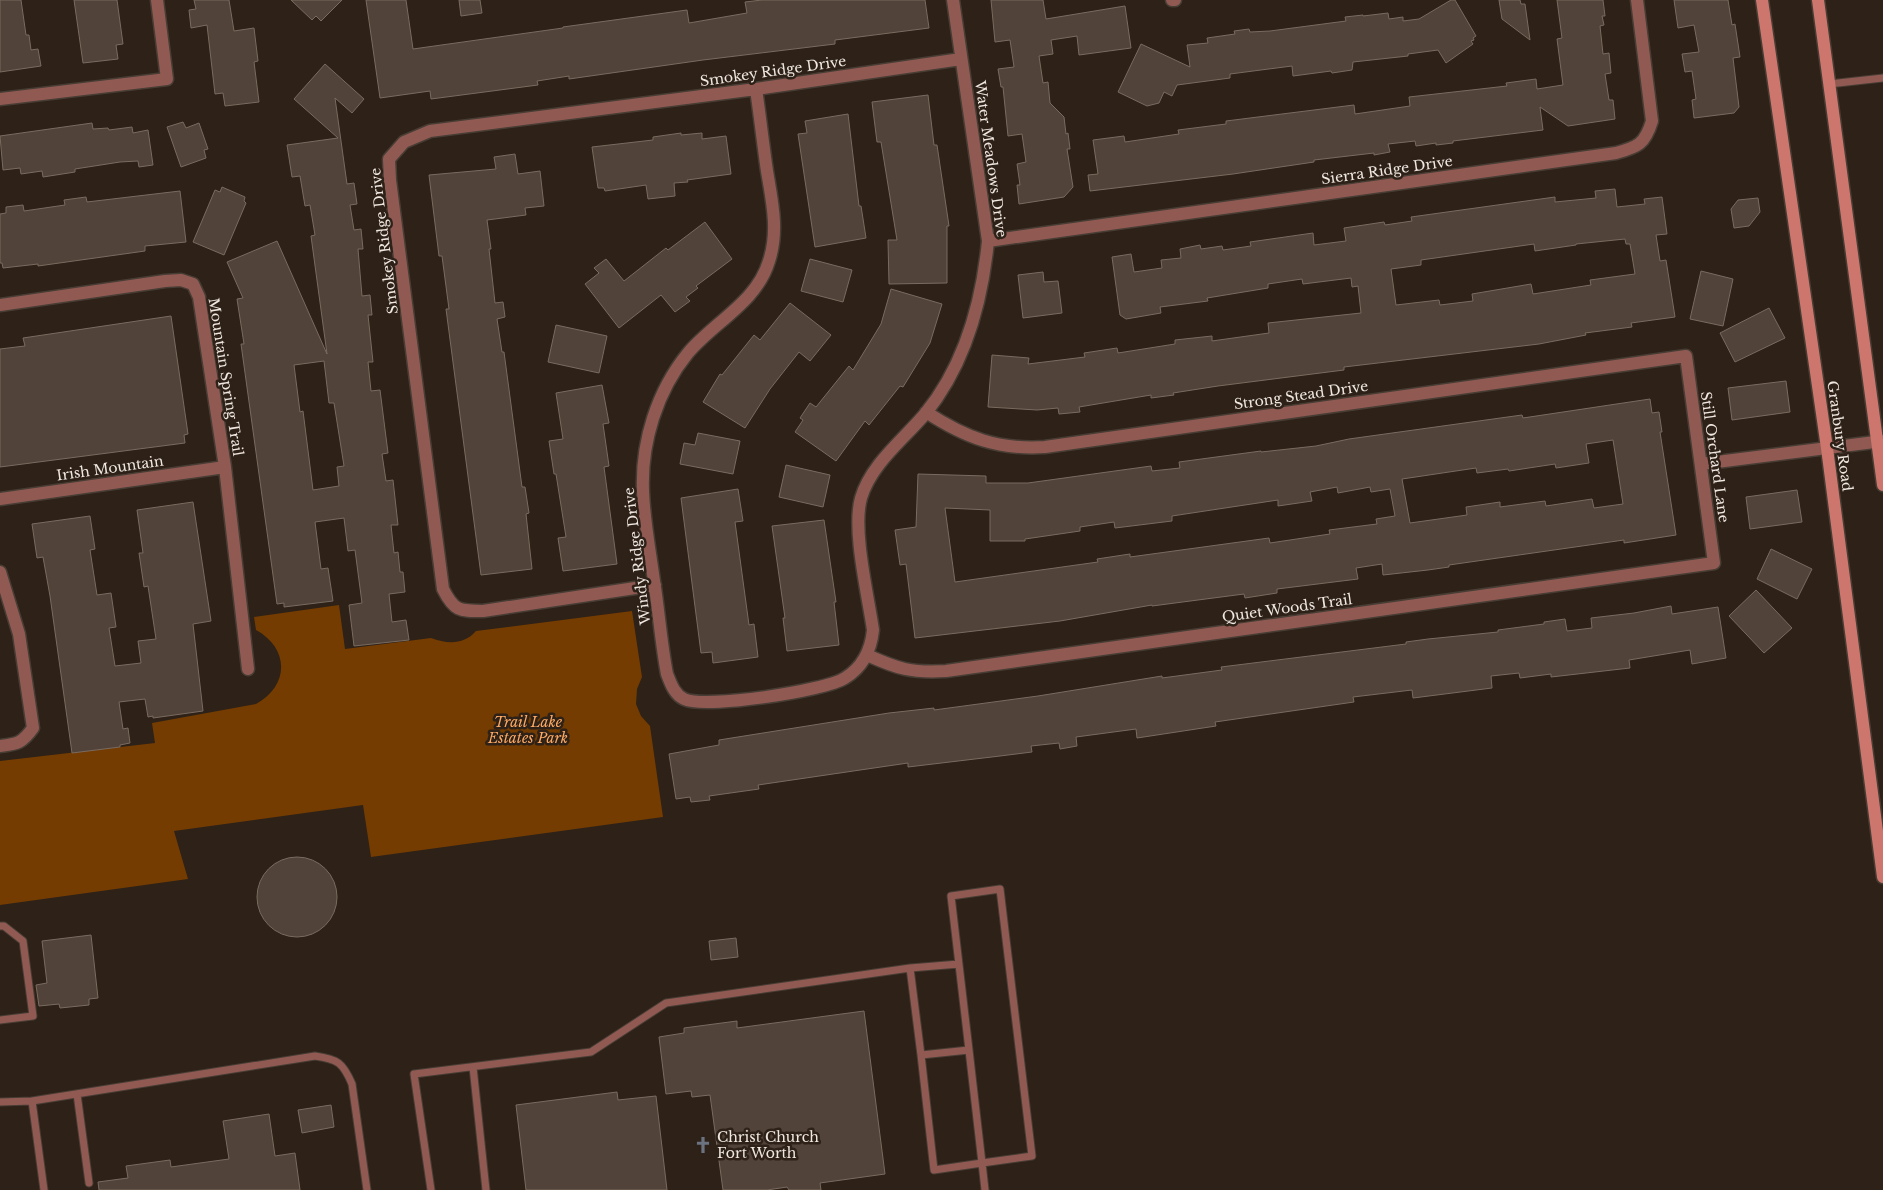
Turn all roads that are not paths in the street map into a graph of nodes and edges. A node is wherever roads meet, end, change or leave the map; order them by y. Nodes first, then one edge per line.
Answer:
1 (157, 0) edge
2 (952, 0) edge
3 (1636, 0) edge
4 (1762, 0) edge
5 (1818, 0) edge
6 (961, 59) junction
7 (1883, 78) edge
8 (1829, 84) junction
9 (756, 89) junction
10 (0, 99) edge
11 (988, 240) junction
12 (0, 305) edge
13 (1686, 356) joint
14 (926, 412) junction
15 (1880, 442) edge
16 (1827, 448) junction
17 (1701, 464) junction
18 (225, 467) junction
19 (1883, 485) edge
20 (0, 499) edge
21 (1714, 563) joint
22 (0, 572) edge
23 (655, 585) junction
24 (867, 655) junction
25 (248, 669) dead end
26 (682, 698) joint
27 (0, 746) edge
28 (1883, 877) edge
29 (0, 926) edge
30 (959, 964) junction
31 (910, 968) junction
32 (0, 1020) edge
33 (969, 1050) junction
34 (921, 1055) junction
35 (473, 1067) junction
36 (77, 1094) junction
37 (32, 1101) junction
38 (0, 1102) edge
39 (982, 1163) junction
40 (89, 1183) dead end
41 (44, 1190) edge
42 (367, 1190) edge
43 (431, 1190) edge
44 (486, 1190) edge
45 (985, 1190) edge

1 - 10 street
2 - 6 street, Water Meadows Drive
3 - 11 street, Sierra Ridge Drive
4 - 16 main road, Granbury Road
5 - 8 main road
6 - 9 street, Smokey Ridge Drive
6 - 11 street, Water Meadows Drive
7 - 8 lane
8 - 15 main road
9 - 23 street, Windy Ridge Drive
9 - 23 street, Smokey Ridge Drive
11 - 14 street, Water Meadows Drive
12 - 18 street, Mountain Spring Trail
13 - 14 street, Strong Stead Drive
13 - 17 street, Still Orchard Lane
14 - 24 street, Water Meadows Drive
15 - 16 street
15 - 19 main road
16 - 17 street
16 - 28 main road, Granbury Road
17 - 21 street, Still Orchard Lane
18 - 20 street, Irish Mountain
18 - 25 street, Mountain Spring Trail
21 - 24 street, Quiet Woods Trail
22 - 27 street
23 - 26 street, Windy Ridge Drive
24 - 26 street, Water Meadows Drive
29 - 32 lane
30 - 31 lane
30 - 33 lane
30 - 39 lane
31 - 34 lane
31 - 35 lane
33 - 34 lane
33 - 39 lane
34 - 39 lane
35 - 43 lane
35 - 44 lane
36 - 37 lane
36 - 40 lane
36 - 42 lane
37 - 38 lane
37 - 41 lane
39 - 45 lane

